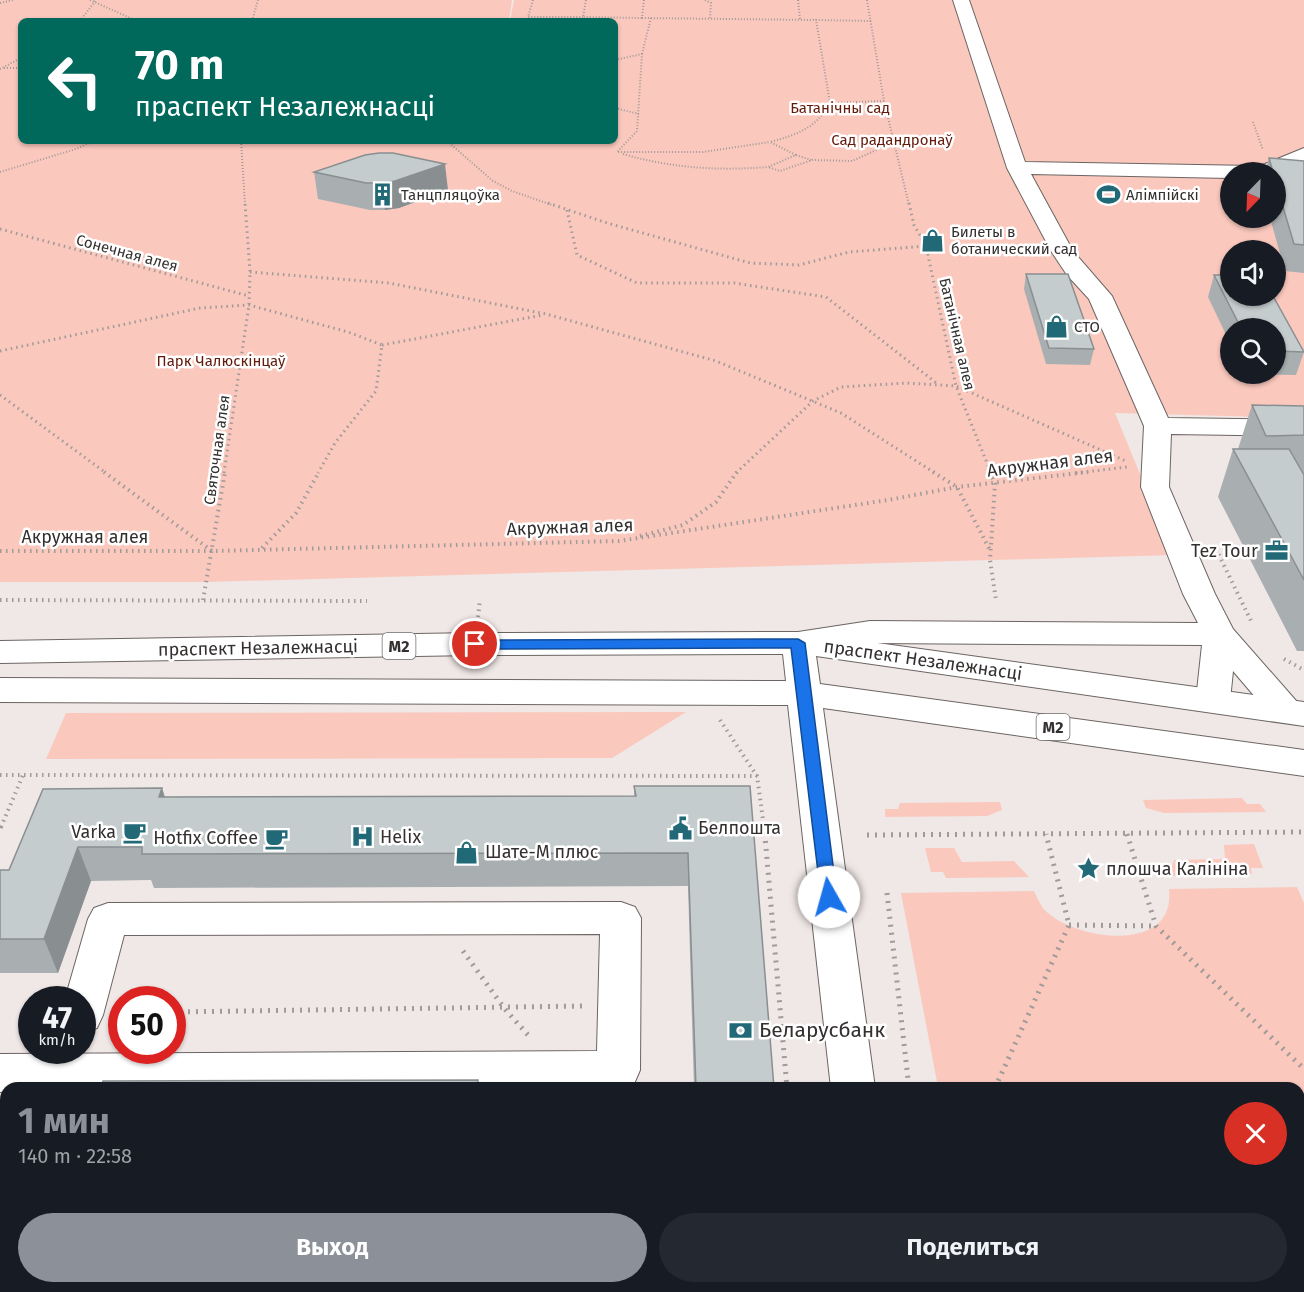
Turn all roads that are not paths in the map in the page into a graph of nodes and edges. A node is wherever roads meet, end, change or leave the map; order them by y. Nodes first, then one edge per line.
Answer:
1 (961, 0) edge
2 (1304, 154) edge
3 (1017, 168) junction
4 (1158, 426) junction
5 (1304, 428) edge
6 (1220, 634) junction
7 (798, 643) junction
8 (0, 652) edge
9 (0, 690) edge
10 (802, 693) junction
11 (1213, 700) junction
12 (1295, 713) edge
13 (1304, 763) edge
14 (90, 986) edge
15 (54, 1071) edge
16 (0, 1073) edge
17 (559, 1079) edge
18 (852, 1082) edge

1 - 3 main road
2 - 3 main road
3 - 4 main road
4 - 5 main road
4 - 6 main road
6 - 7 main road
6 - 11 main road
6 - 12 main road
7 - 8 main road, праспект Незалежнасці / М2
7 - 10 main road
7 - 11 main road, праспект Незалежнасці / М2
9 - 10 main road, М2
10 - 13 main road, М2
10 - 18 main road
11 - 12 main road, праспект Незалежнасці / М2
14 - 17 main road
15 - 16 main road
15 - 17 main road

